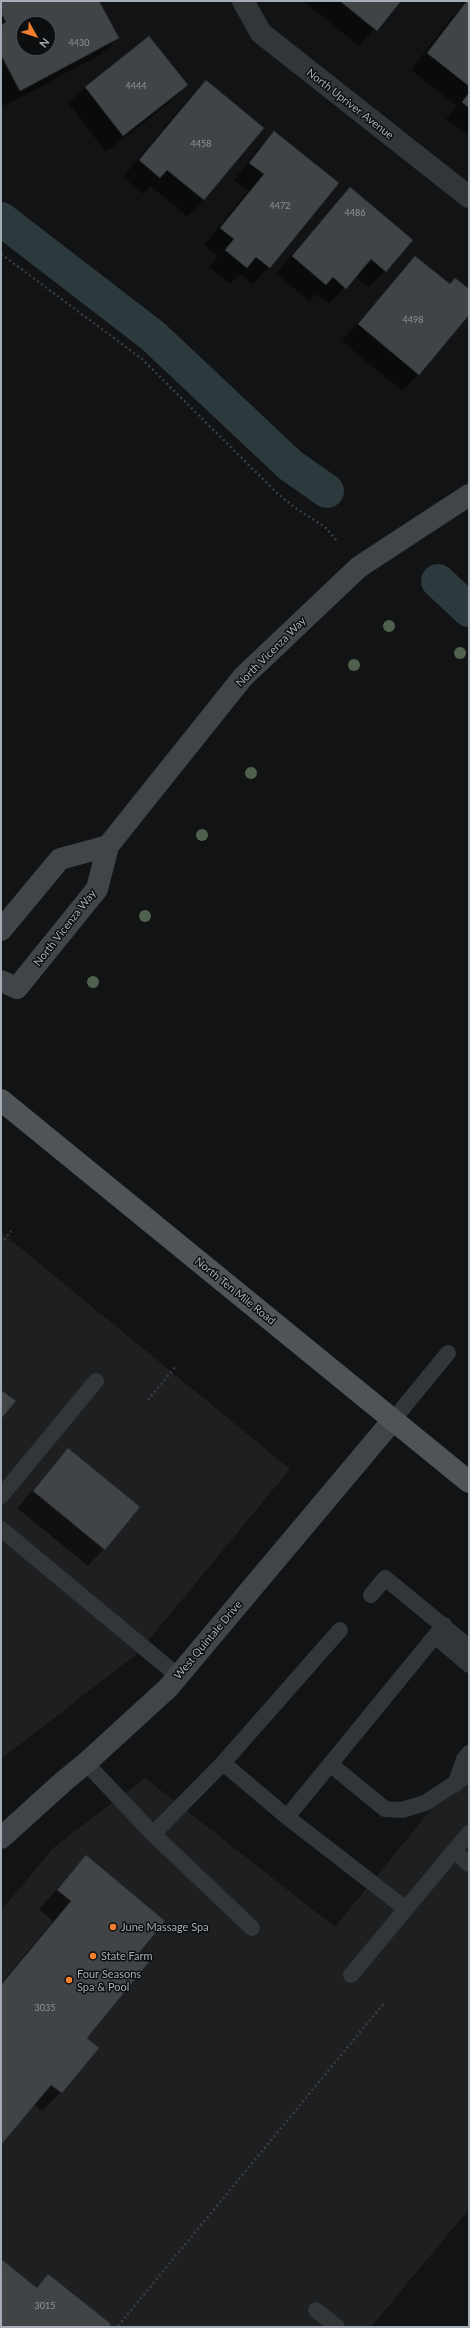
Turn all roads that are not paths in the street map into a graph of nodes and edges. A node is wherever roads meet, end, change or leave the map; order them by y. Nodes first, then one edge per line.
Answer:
1 (243, 1) edge
2 (469, 197) edge
3 (469, 495) edge
4 (108, 846) junction
5 (1, 930) edge
6 (1, 981) edge
7 (1, 1100) edge
8 (448, 1353) dead end
9 (96, 1381) dead end
10 (393, 1420) junction
11 (469, 1482) edge
12 (1, 1496) edge
13 (1, 1529) edge
14 (371, 1595) dead end
15 (340, 1630) dead end
16 (440, 1631) junction
17 (469, 1647) edge
18 (469, 1665) edge
19 (178, 1676) junction
20 (469, 1753) edge
21 (223, 1763) junction
22 (86, 1764) junction
23 (330, 1764) junction
24 (469, 1774) edge
25 (455, 1784) junction
26 (287, 1817) junction
27 (469, 1833) edge
28 (153, 1834) junction
29 (1, 1838) edge
30 (454, 1851) junction
31 (469, 1864) edge
32 (406, 1909) junction
33 (252, 1928) dead end
34 (351, 1975) dead end
35 (316, 2310) dead end
36 (337, 2327) edge

1 - 2 street, North Upriver Avenue
3 - 4 street, North Vicenza Way
4 - 5 street
4 - 6 street, North Vicenza Way
7 - 10 main road, North Ten Mile Road
8 - 10 lane
9 - 12 lane
10 - 11 main road, North Ten Mile Road
10 - 19 street, West Quintale Drive
13 - 19 lane
14 - 16 lane
15 - 21 lane
16 - 17 lane
16 - 18 lane
16 - 23 lane
19 - 22 street, West Quintale Drive
20 - 25 lane
21 - 26 lane
21 - 28 lane
22 - 28 lane
22 - 29 street, West Quintale Drive
23 - 25 lane
23 - 26 lane
24 - 25 lane
26 - 32 lane
27 - 30 lane
28 - 33 lane
30 - 31 lane
30 - 32 lane
32 - 34 lane
35 - 36 lane

